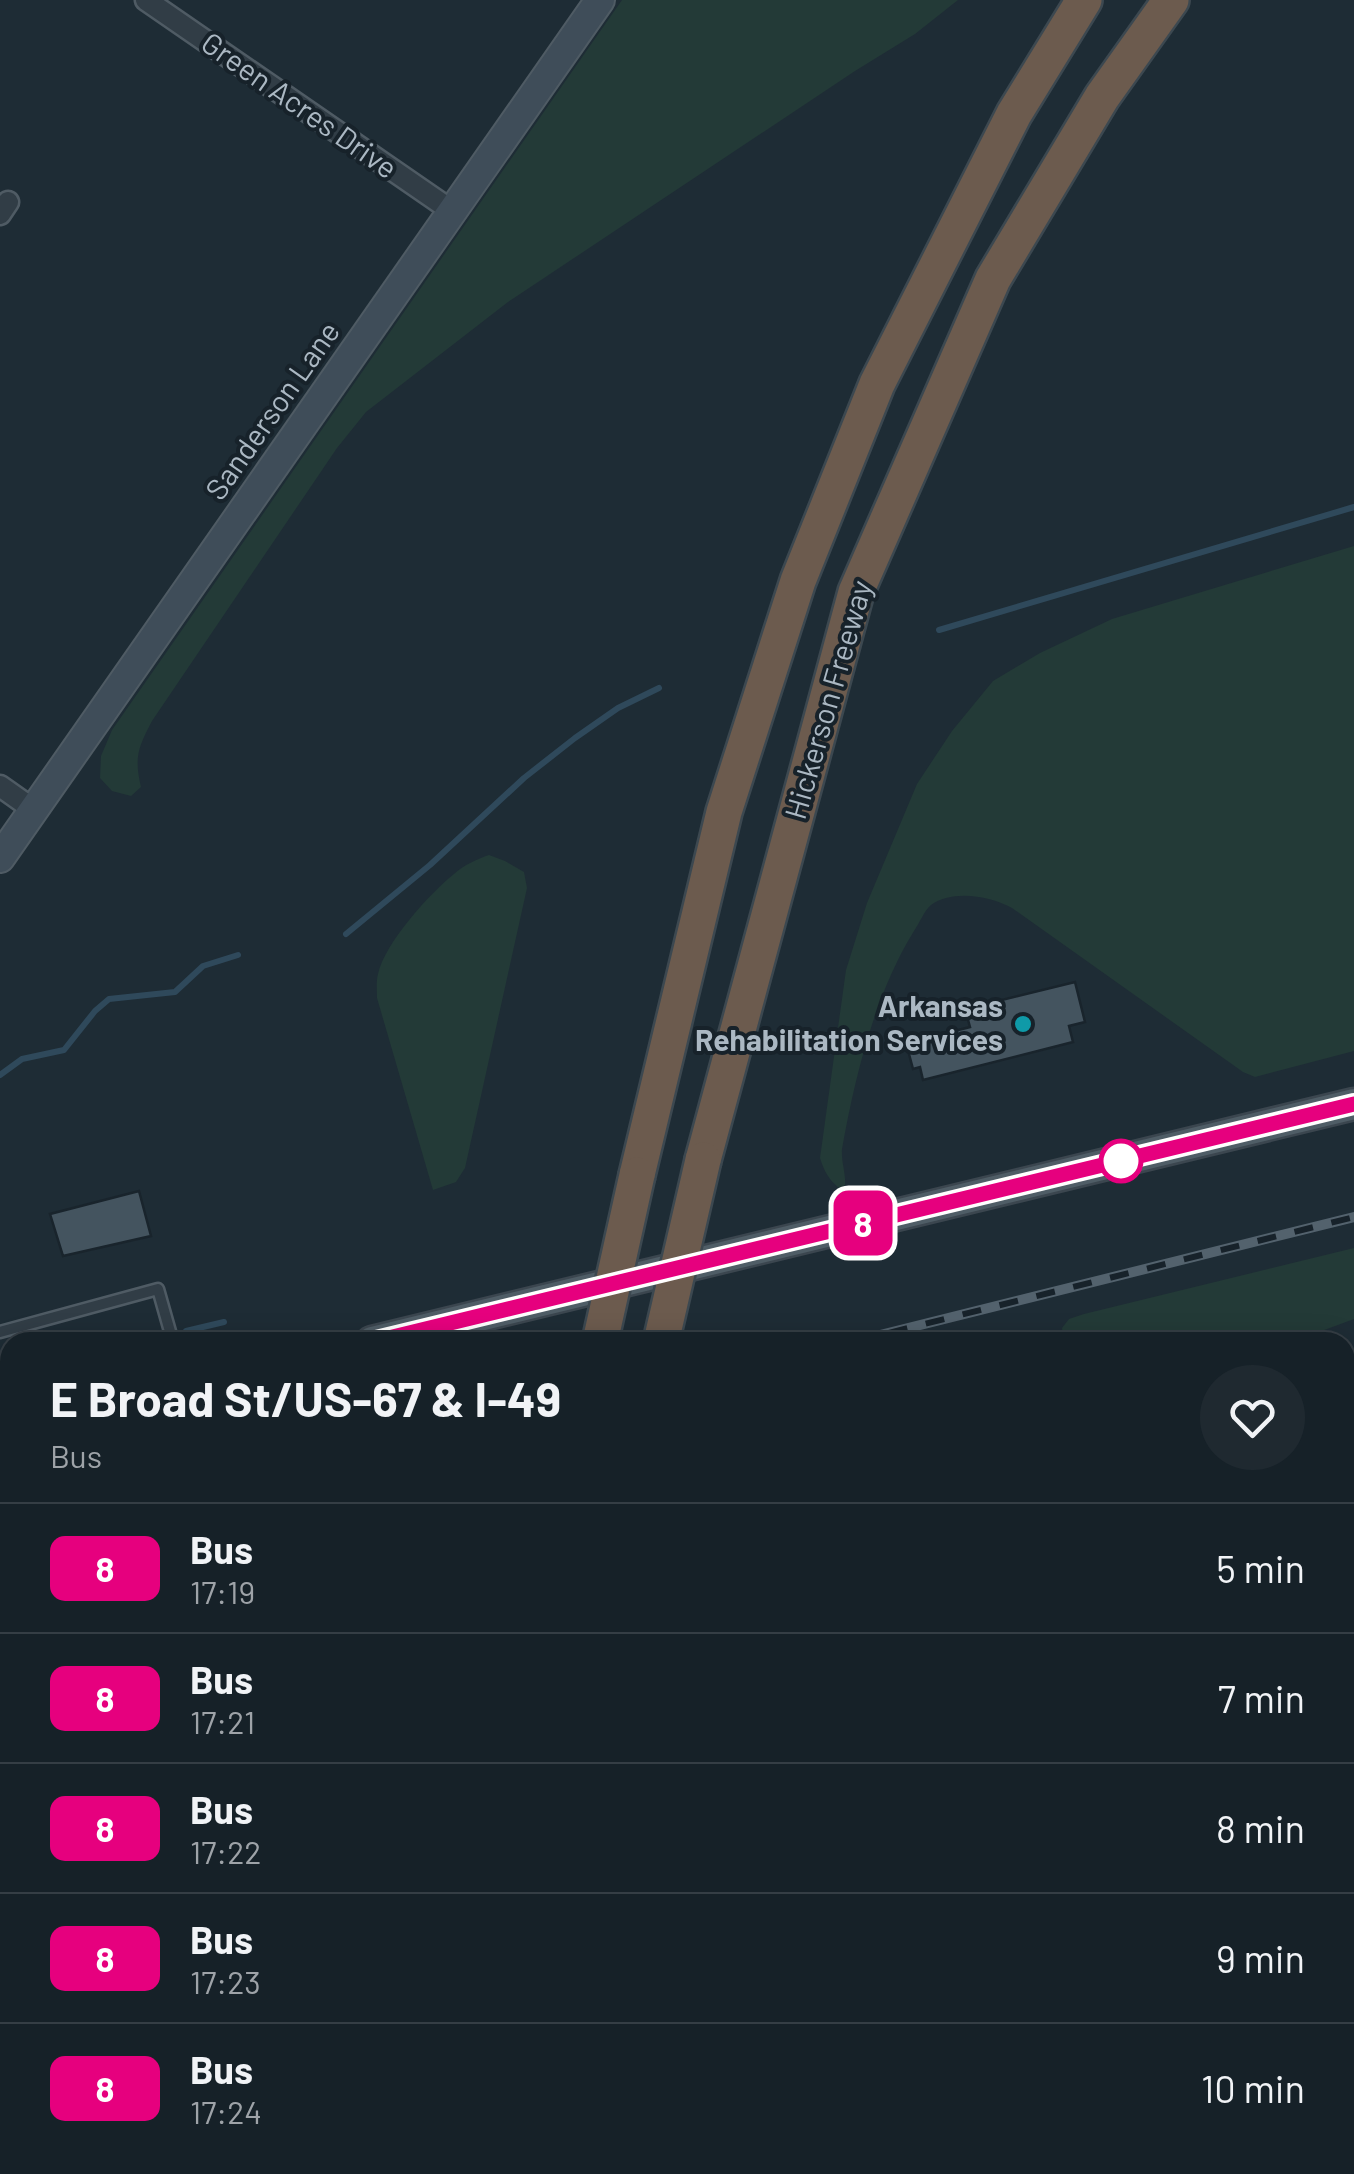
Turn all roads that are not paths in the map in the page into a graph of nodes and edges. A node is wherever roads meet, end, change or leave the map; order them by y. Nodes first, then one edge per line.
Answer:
1 (146, 0) edge
2 (600, 0) edge
3 (1084, 0) edge
4 (1171, 0) edge
5 (452, 211) junction
6 (0, 786) edge
7 (34, 810) junction
8 (0, 858) edge
9 (1354, 1104) edge
10 (0, 1332) edge
11 (170, 1332) edge
12 (413, 1332) edge
13 (602, 1332) edge
14 (663, 1332) edge

1 - 5 street, Green Acres Drive
2 - 5 street, Sanderson Lane
3 - 13 highway, Hickerson Freeway, bridge
4 - 14 highway, Hickerson Freeway, bridge
5 - 7 street, Sanderson Lane
6 - 7 street
7 - 8 street, Sanderson Lane
9 - 12 main road
10 - 11 lane

